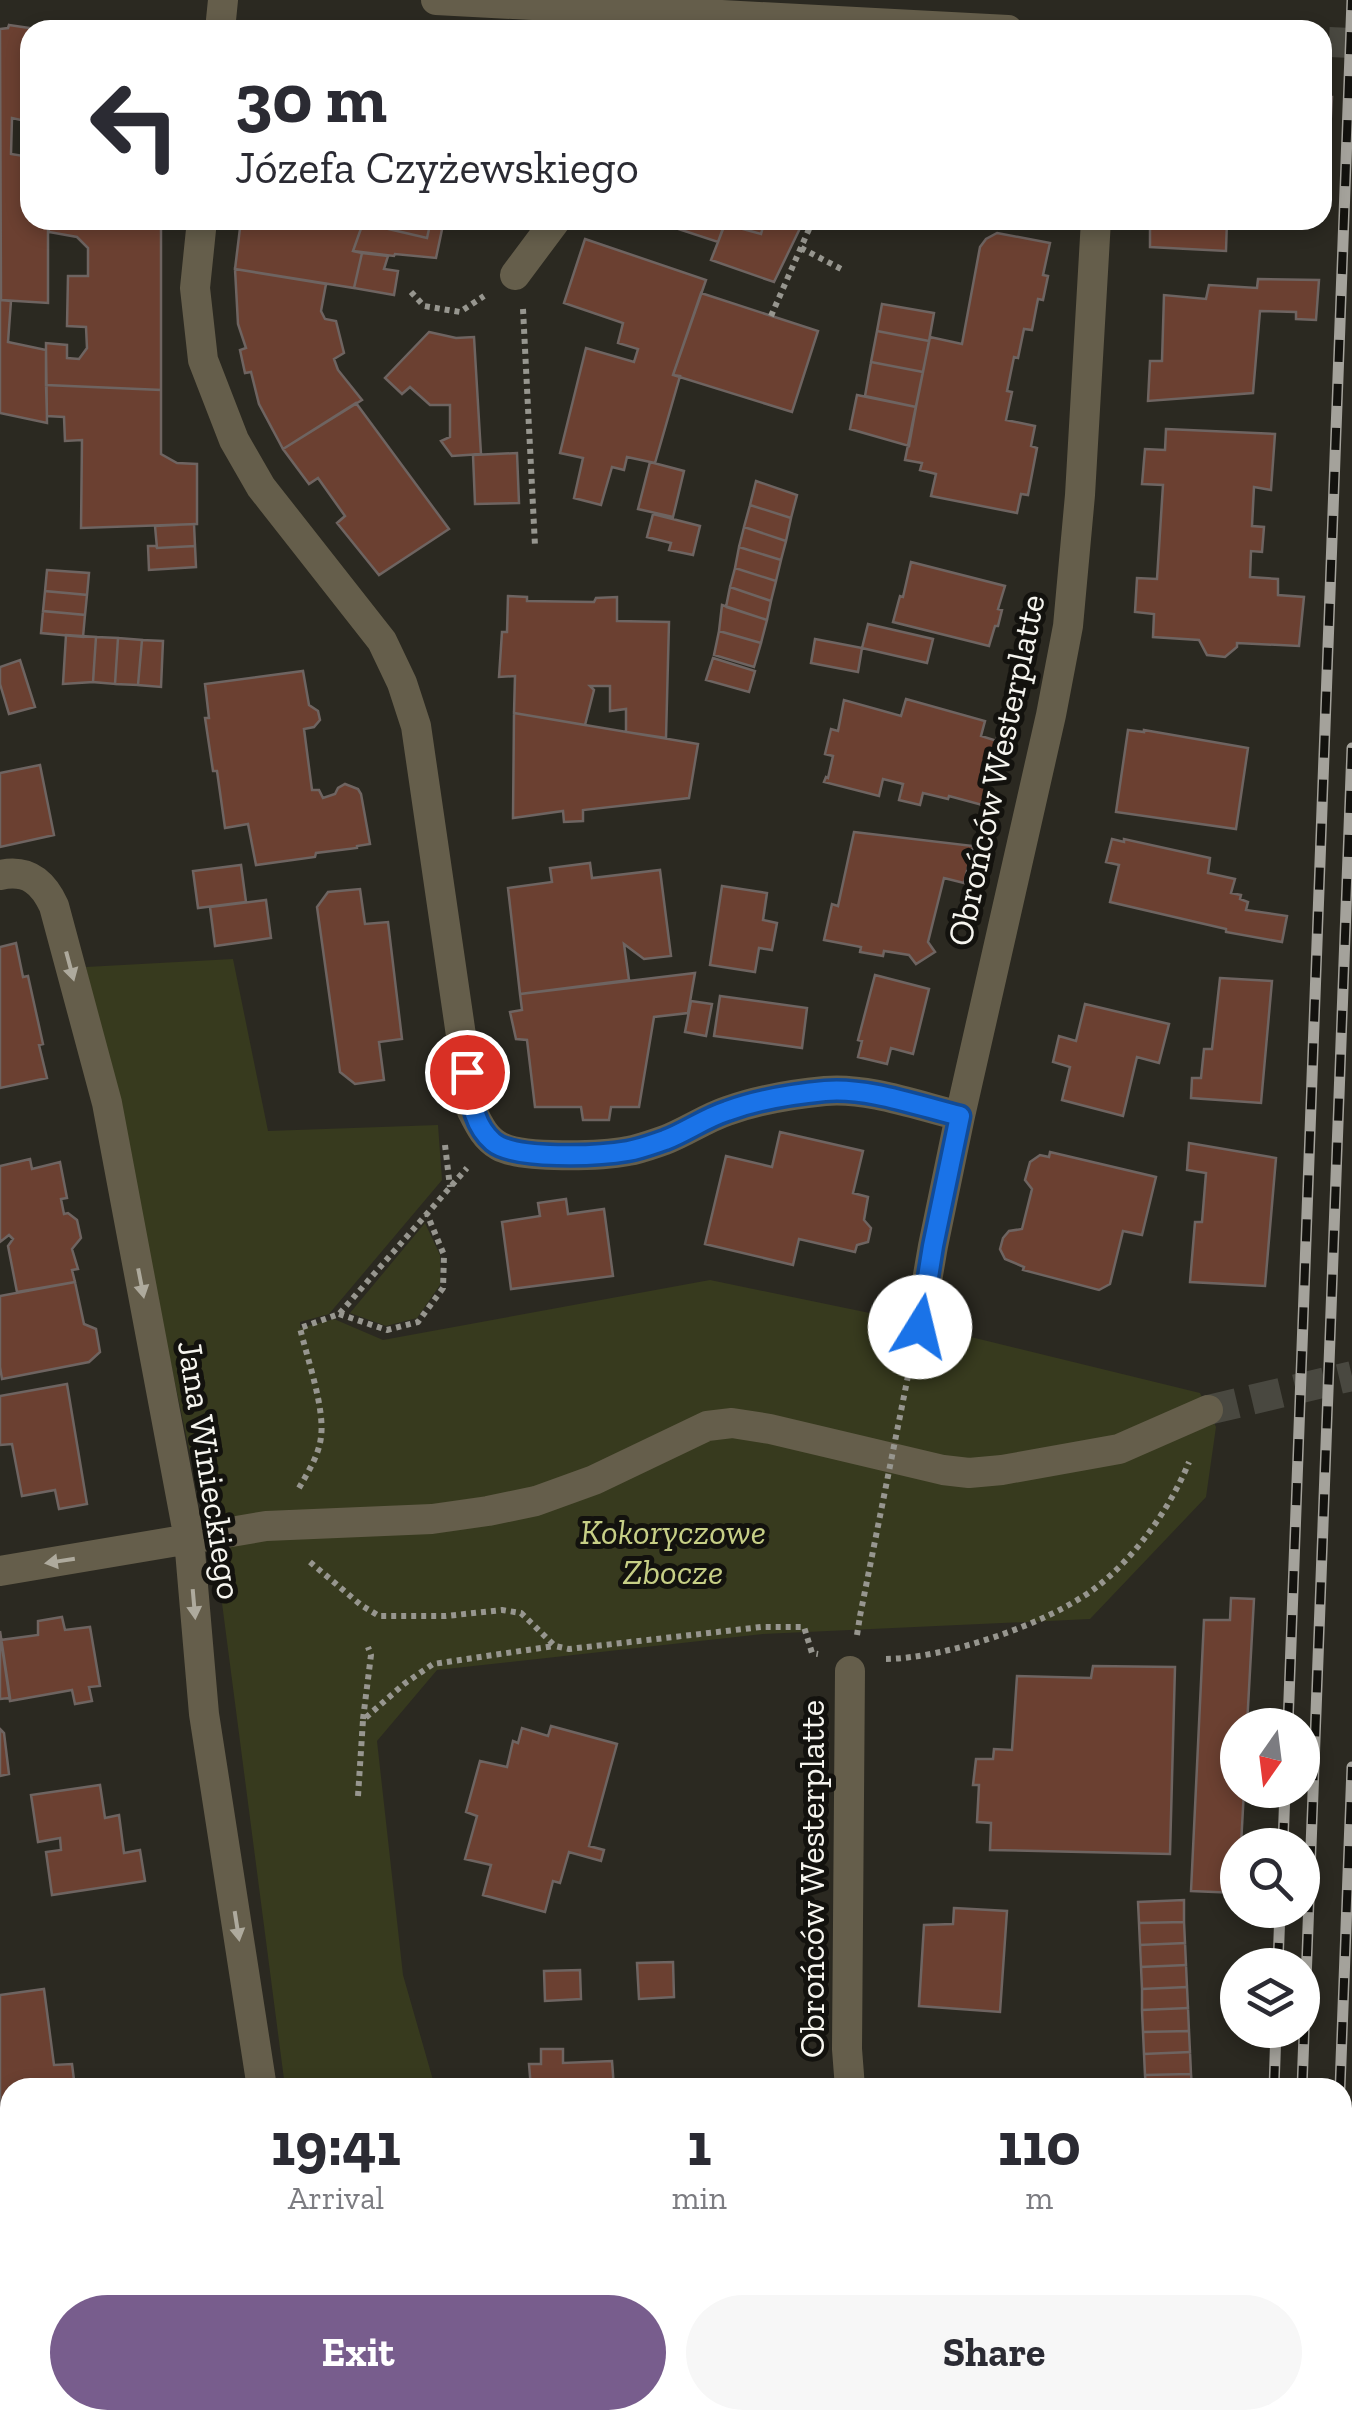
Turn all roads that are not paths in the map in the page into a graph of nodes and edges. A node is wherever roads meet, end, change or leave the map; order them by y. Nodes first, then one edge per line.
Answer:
1 (436, 0) edge
2 (543, 3) edge
3 (899, 13) edge
4 (637, 20) edge
5 (675, 20) edge
6 (944, 20) edge
7 (201, 230) edge
8 (549, 230) edge
9 (1095, 230) edge
10 (515, 275) road end
11 (0, 875) edge
12 (960, 1116) junction
13 (920, 1327) dead end
14 (1208, 1410) tunnel mouth
15 (189, 1539) junction
16 (0, 1571) edge
17 (850, 1671) dead end
18 (260, 2078) edge
19 (849, 2078) edge

1 - 2 street
2 - 4 street
3 - 5 street
3 - 6 street
7 - 12 street
8 - 10 street
9 - 12 street, Obrońców Westerplatte
11 -> 15 street, Jana Winieckiego
12 - 13 street, Obrońców Westerplatte
14 - 15 street
15 -> 16 street
15 -> 18 street, Jana Winieckiego
17 - 19 street, Obrońców Westerplatte

